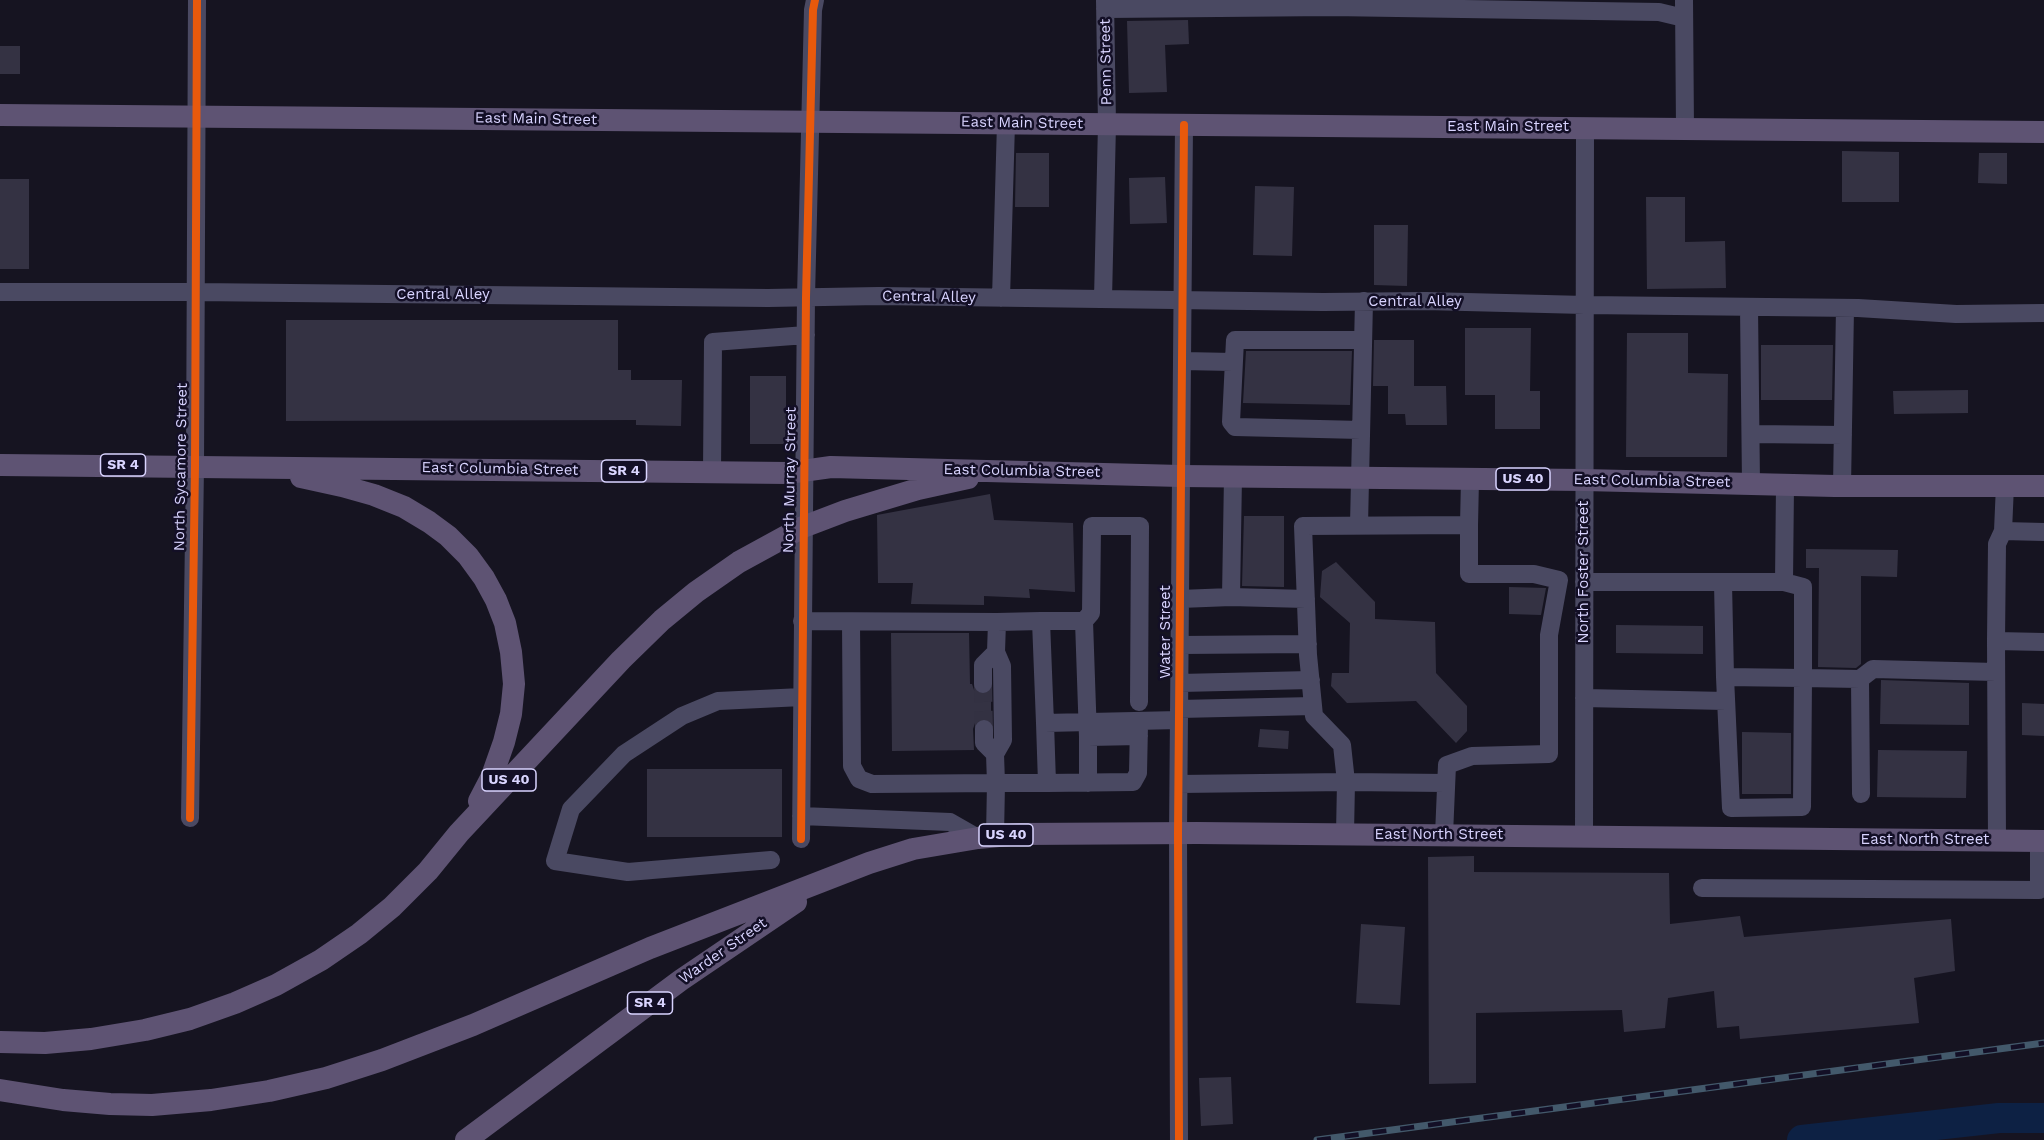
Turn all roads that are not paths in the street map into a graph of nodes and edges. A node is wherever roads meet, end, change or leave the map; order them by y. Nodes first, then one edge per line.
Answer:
1 (197, 0) edge
2 (815, 0) edge
3 (1105, 4) edge
4 (1684, 9) edge
5 (0, 115) edge
6 (197, 117) junction
7 (810, 122) junction
8 (1006, 123) junction
9 (1107, 124) junction
10 (1184, 125) junction
11 (1585, 128) junction
12 (1685, 129) junction
13 (2044, 132) edge
14 (0, 292) edge
15 (196, 292) junction
16 (806, 297) junction
17 (1001, 298) junction
18 (1103, 299) junction
19 (1183, 300) junction
20 (1364, 302) junction
21 (1585, 305) junction
22 (1749, 307) junction
23 (1851, 308) junction
24 (2044, 313) edge
25 (806, 335) junction
26 (1364, 340) junction
27 (1183, 361) junction
28 (1233, 362) junction
29 (1361, 430) junction
30 (1752, 434) junction
31 (1843, 435) junction
32 (0, 465) edge
33 (195, 466) junction
34 (247, 466) junction
35 (1001, 470) junction
36 (712, 472) junction
37 (804, 472) junction
38 (1181, 476) junction
39 (1233, 476) junction
40 (1360, 478) junction
41 (1470, 479) junction
42 (1584, 480) junction
43 (1751, 484) junction
44 (1785, 485) junction
45 (2005, 485) junction
46 (1842, 486) junction
47 (2044, 486) edge
48 (1359, 525) junction
49 (1469, 525) junction
50 (803, 527) junction
51 (2003, 531) junction
52 (2044, 532) edge
53 (1584, 582) junction
54 (1784, 582) junction
55 (1723, 583) junction
56 (1231, 597) junction
57 (1180, 599) junction
58 (1306, 599) junction
59 (802, 621) junction
60 (1041, 621) junction
61 (1084, 621) junction
62 (850, 622) junction
63 (997, 622) junction
64 (1996, 641) junction
65 (2044, 642) edge
66 (1308, 644) junction
67 (1180, 645) junction
68 (996, 651) junction
69 (1996, 672) junction
70 (1725, 677) junction
71 (1803, 678) junction
72 (1860, 679) junction
73 (1311, 680) junction
74 (1180, 683) junction
75 (983, 684) tunnel mouth
76 (802, 697) junction
77 (1584, 698) junction
78 (1726, 701) junction
79 (1313, 706) junction
80 (1179, 714) junction
81 (1139, 719) junction
82 (1045, 723) junction
83 (984, 729) tunnel mouth
84 (1088, 729) junction
85 (995, 754) junction
86 (1346, 782) junction
87 (996, 783) junction
88 (1047, 783) junction
89 (1089, 783) junction
90 (1446, 783) junction
91 (1179, 784) junction
92 (1861, 794) dead end
93 (1802, 807) junction
94 (1731, 808) junction
95 (801, 816) junction
96 (190, 819) dead end
97 (459, 833) junction
98 (1178, 833) junction
99 (1345, 834) junction
100 (1444, 835) junction
101 (1584, 836) junction
102 (987, 837) junction
103 (1731, 838) junction
104 (801, 839) dead end
105 (1801, 839) junction
106 (1997, 840) junction
107 (2042, 841) edge
108 (771, 860) dead end
109 (839, 874) junction
110 (1702, 888) dead end
111 (0, 1042) edge
112 (0, 1089) edge
113 (466, 1140) edge
114 (1179, 1140) edge

1 - 6 street, North Sycamore Street
2 - 7 street, North Murray Street
3 - 4 street
3 - 9 street, Penn Street
4 - 12 street
5 - 6 main road, East Main Street
6 - 7 main road, East Main Street
6 - 15 street, North Sycamore Street
7 - 8 main road, East Main Street
7 - 16 street, North Murray Street
8 - 9 main road, East Main Street
8 - 17 street
9 - 10 main road, East Main Street
9 - 18 street, Penn Street
10 - 11 main road, East Main Street
10 - 19 street, Water Street
11 - 12 main road, East Main Street
11 - 21 street, North Foster Street
12 - 13 main road, East Main Street
14 - 15 street, Central Alley
15 - 16 street, Central Alley
15 - 33 street, North Sycamore Street
16 - 17 street, Central Alley
16 - 25 street, North Murray Street
17 - 18 street, Central Alley
18 - 19 street, Central Alley
19 - 20 street, Central Alley
19 - 27 street, Water Street
20 - 21 street, Central Alley
20 - 26 street
21 - 22 street, Central Alley
21 - 42 street, North Foster Street
22 - 23 street, Central Alley
22 - 30 street
23 - 24 street, Central Alley
23 - 31 street
25 - 36 street
25 - 37 street, North Murray Street
26 - 28 street
26 - 29 street
27 - 28 street
27 - 38 street, Water Street
28 - 29 street
29 - 40 street
30 - 31 street
30 - 43 street
31 - 46 street
32 - 33 main road, East Columbia Street / SR 4
33 - 34 main road, East Columbia Street / SR 4
33 - 96 street, North Sycamore Street
34 - 36 main road, East Columbia Street / SR 4
34 - 97 main road
35 - 37 main road, East Columbia Street / SR 4
35 - 38 main road, East Columbia Street / US 40
35 - 50 main road, US 40
36 - 37 main road, East Columbia Street / SR 4
37 - 50 street, North Murray Street
38 - 39 main road, East Columbia Street / US 40
38 - 57 street, Water Street
39 - 40 main road, East Columbia Street / US 40
39 - 56 street
40 - 41 main road, East Columbia Street / US 40
40 - 48 street
41 - 42 main road, East Columbia Street / US 40
41 - 49 street
42 - 43 main road, East Columbia Street / US 40
42 - 53 street, North Foster Street
43 - 44 main road, East Columbia Street / US 40
44 - 46 main road, East Columbia Street / US 40
44 - 54 street
45 - 46 main road, East Columbia Street / US 40
45 - 47 main road, East Columbia Street / US 40
45 - 51 street
48 - 49 street
48 - 58 street
49 - 90 street
50 - 59 street, North Murray Street
50 - 97 main road, US 40
51 - 52 street
51 - 64 street
53 - 55 street
53 - 77 street, North Foster Street
54 - 55 street
54 - 71 street
55 - 70 street
56 - 57 street
56 - 58 street
57 - 67 street, Water Street
58 - 66 street
59 - 62 street
59 - 76 street, North Murray Street
60 - 61 street
60 - 63 street
60 - 82 street
61 - 81 street
61 - 84 street
62 - 63 street
62 - 87 street
63 - 68 street
64 - 65 street
64 - 69 street
66 - 67 street
66 - 73 street
67 - 74 street, Water Street
68 - 75 street
68 - 85 street
69 - 72 street
69 - 106 street
70 - 71 street
70 - 78 street
71 - 72 street
71 - 93 street
72 - 92 street
73 - 74 street
73 - 79 street
74 - 80 street, Water Street
76 - 95 street, North Murray Street
76 - 108 street
77 - 78 street
77 - 101 street, North Foster Street
78 - 94 street
79 - 80 street
79 - 86 street
80 - 81 street
80 - 91 street, Water Street
81 - 84 street
81 - 89 street
82 - 84 street
82 - 88 street
83 - 85 street
84 - 89 street
85 - 87 street
86 - 90 street
86 - 91 street
86 - 99 street
87 - 88 street
87 - 102 street
88 - 89 street
90 - 100 street
91 - 98 street, Water Street
93 - 94 street
93 - 105 street
94 - 103 street
95 - 102 street
95 - 104 street, North Murray Street
97 - 111 main road, US 40
98 - 99 main road, East North Street / US 40
98 - 102 main road, East North Street / US 40
98 - 114 street, Water Street
99 - 100 main road, East North Street / US 40
100 - 101 main road, East North Street / US 40
101 - 103 main road, East North Street / US 40
102 - 109 main road, East North Street / US 40
103 - 105 main road, East North Street / US 40
105 - 106 main road, East North Street / US 40
106 - 107 main road, East North Street / US 40
107 - 110 street
109 - 112 main road, US 40
109 - 113 main road, Warder Street / SR 4

